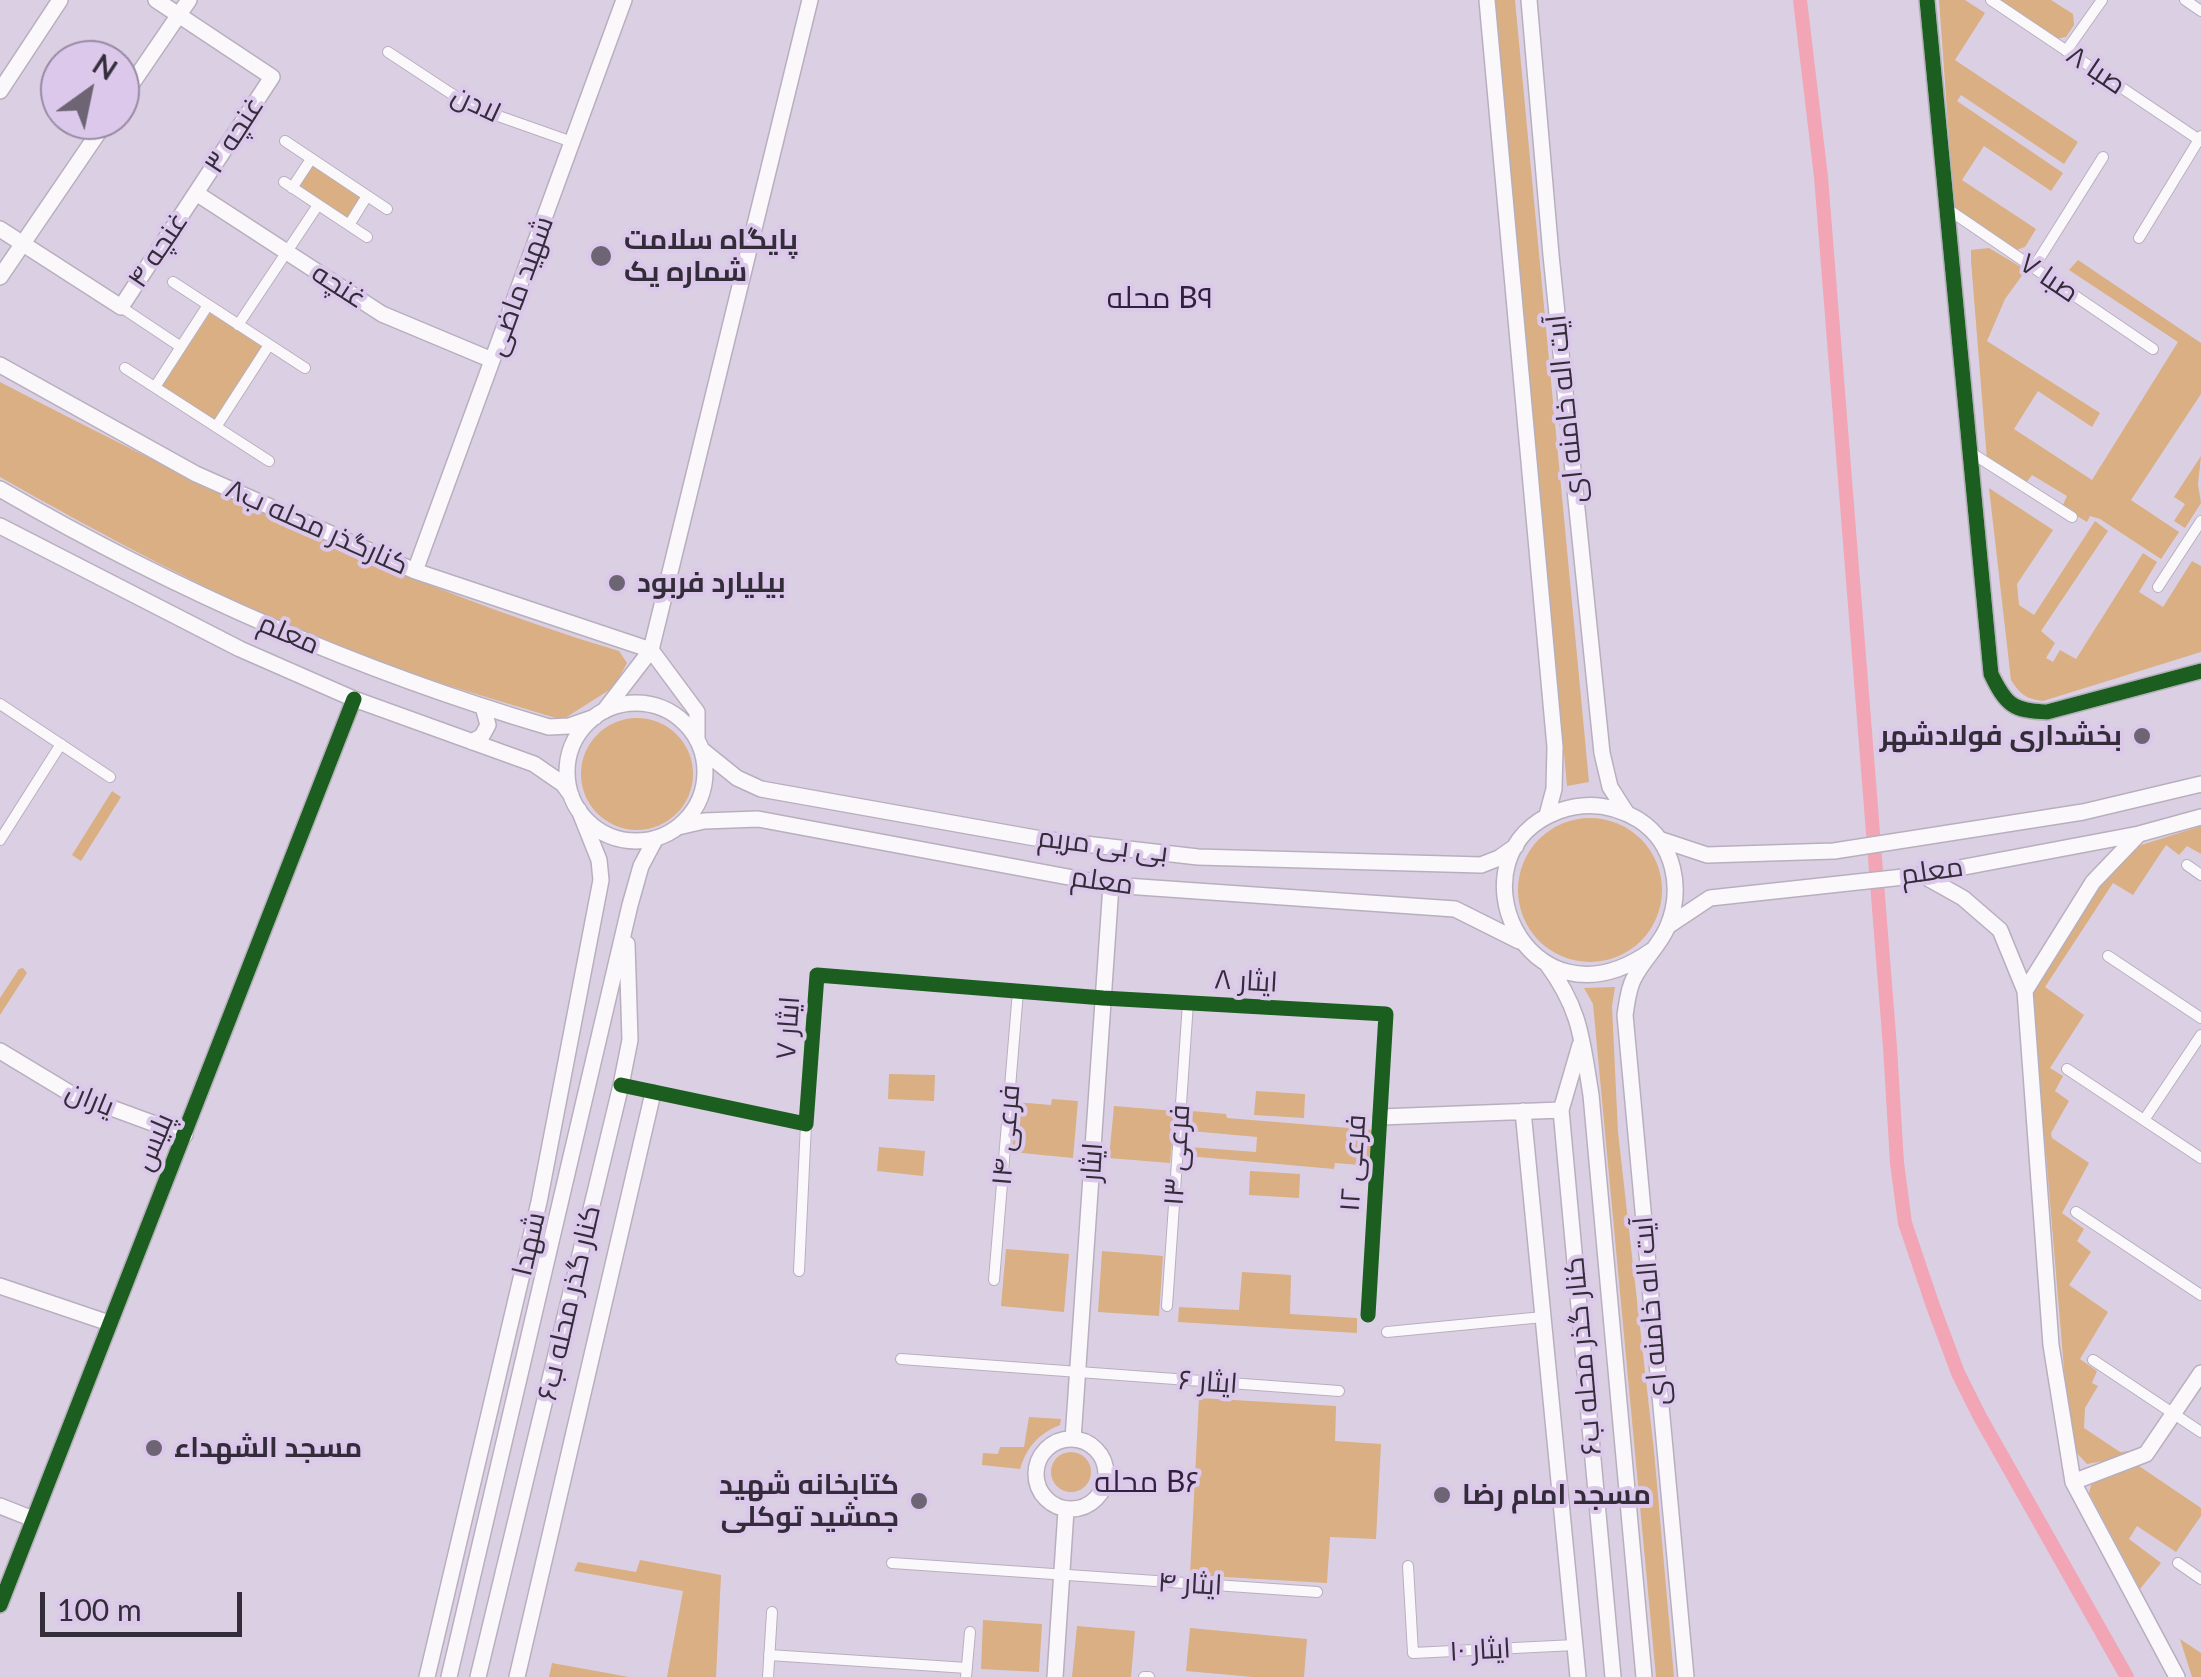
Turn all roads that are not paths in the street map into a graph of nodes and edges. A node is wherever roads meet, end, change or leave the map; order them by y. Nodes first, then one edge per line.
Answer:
1 (60, 0) edge
2 (156, 0) edge
3 (189, 0) edge
4 (624, 0) edge
5 (810, 0) edge
6 (1486, 0) edge
7 (1529, 0) edge
8 (1927, 0) edge
9 (1991, 0) edge
10 (2102, 0) edge
11 (2185, 0) edge
12 (2201, 10) edge
13 (179, 15) junction
14 (2066, 50) junction
15 (388, 52) dead end
16 (5, 71) edge
17 (140, 72) edge
18 (0, 91) edge
19 (2200, 138) edge
20 (93, 140) edge
21 (284, 141) dead end
22 (572, 142) junction
23 (2103, 156) dead end
24 (311, 158) junction
25 (196, 193) junction
26 (368, 196) junction
27 (318, 204) junction
28 (1946, 207) junction
29 (387, 209) dead end
30 (348, 225) junction
31 (0, 229) edge
32 (367, 237) dead end
33 (2139, 238) dead end
34 (23, 244) junction
35 (287, 252) junction
36 (2034, 267) junction
37 (0, 277) edge
38 (173, 282) dead end
39 (208, 305) junction
40 (120, 307) junction
41 (238, 325) junction
42 (270, 345) junction
43 (181, 347) junction
44 (2153, 349) dead end
45 (492, 360) junction
46 (0, 365) edge
47 (125, 368) dead end
48 (305, 368) dead end
49 (155, 387) junction
50 (216, 427) junction
51 (1970, 452) junction
52 (269, 461) dead end
53 (0, 489) edge
54 (2072, 516) dead end
55 (2201, 521) edge
56 (0, 526) edge
57 (415, 571) junction
58 (2158, 588) dead end
59 (652, 650) junction
60 (2201, 671) edge
61 (354, 699) junction
62 (0, 704) edge
63 (482, 707) junction
64 (600, 714) junction
65 (472, 742) junction
66 (61, 744) junction
67 (699, 745) junction
68 (110, 777) dead end
69 (2201, 784) edge
70 (760, 790) junction
71 (571, 794) junction
72 (579, 810) junction
73 (1626, 812) junction
74 (1547, 815) junction
75 (2201, 818) edge
76 (758, 820) junction
77 (678, 827) junction
78 (2140, 834) junction
79 (656, 838) junction
80 (0, 840) edge
81 (1662, 840) junction
82 (1516, 846) junction
83 (2187, 866) dead end
84 (1922, 875) junction
85 (2201, 875) edge
86 (1111, 885) junction
87 (598, 896) junction
88 (630, 905) junction
89 (626, 925) junction
90 (1668, 926) junction
91 (1522, 943) junction
92 (1651, 951) junction
93 (2108, 956) dead end
94 (1546, 964) junction
95 (1018, 991) junction
96 (2025, 991) junction
97 (1103, 998) junction
98 (1188, 1003) junction
99 (1386, 1014) joint
100 (2201, 1018) edge
101 (2201, 1036) edge
102 (1582, 1037) junction
103 (0, 1051) edge
104 (2066, 1069) dead end
105 (622, 1085) junction
106 (653, 1093) junction
107 (1561, 1110) junction
108 (1524, 1111) junction
109 (1381, 1116) junction
110 (2144, 1120) junction
111 (806, 1124) junction
112 (186, 1135) junction
113 (2201, 1158) edge
114 (2076, 1212) dead end
115 (799, 1271) dead end
116 (994, 1280) dead end
117 (0, 1286) edge
118 (2201, 1296) edge
119 (1167, 1306) dead end
120 (1368, 1315) dead end
121 (1544, 1318) junction
122 (109, 1323) junction
123 (1387, 1332) dead end
124 (901, 1359) dead end
125 (2093, 1360) dead end
126 (1077, 1373) junction
127 (2201, 1373) edge
128 (496, 1378) junction
129 (519, 1383) junction
130 (1339, 1391) dead end
131 (2174, 1414) junction
132 (2201, 1432) edge
133 (1073, 1439) junction
134 (2073, 1482) junction
135 (0, 1506) edge
136 (1066, 1510) junction
137 (33, 1519) junction
138 (892, 1563) dead end
139 (2178, 1563) dead end
140 (1408, 1566) dead end
141 (1062, 1577) junction
142 (2201, 1579) edge
143 (1318, 1592) dead end
144 (0, 1605) edge
145 (772, 1612) dead end
146 (970, 1632) dead end
147 (1575, 1644) junction
148 (769, 1655) junction
149 (967, 1673) edge
150 (427, 1677) edge
151 (450, 1677) edge
152 (479, 1677) edge
153 (517, 1677) edge
154 (768, 1677) edge
155 (1055, 1677) edge
156 (1578, 1677) edge
157 (1613, 1677) edge
158 (1644, 1677) edge
159 (1686, 1677) edge
160 (2176, 1677) edge

1 - 16 main road
2 - 13 main road
3 - 13 main road
4 - 22 main road, شهید ماضی
5 - 59 main road
6 - 74 main road, آیت اله خامنه ای
7 - 73 main road, آیت اله خامنه ای
8 - 28 main road
9 - 14 street, صبا ۸
10 - 14 street
11 - 12 street
13 - 17 main road
13 - 25 main road, غنچه ۳
14 - 19 street, صبا ۸
15 - 22 street, لادن
16 - 18 main road
19 - 33 street
20 - 34 main road
21 - 24 street
22 - 45 main road, شهید ماضی
23 - 36 street
24 - 26 street
24 - 27 street
25 - 35 main road, غنچه
25 - 40 main road, غنچه ۴
26 - 29 street
26 - 30 street
27 - 30 street
27 - 35 street
28 - 36 street, صبا ۷
28 - 51 main road
30 - 32 street
31 - 34 main road
34 - 37 main road
34 - 40 main road
35 - 41 street
35 - 45 main road, غنچه
36 - 44 street, صبا ۷
38 - 39 street
39 - 41 street
39 - 43 street
40 - 43 street
41 - 42 street
42 - 48 street
42 - 50 street
43 - 49 street
45 - 57 main road, شهید ماضی
46 - 57 main road, کنارگذر محله ب۸
47 - 49 street
49 - 50 street
50 - 52 street
51 - 54 street
51 - 60 main road
53 - 63 main road, معلم
55 - 58 street
56 - 61 main road, معلم
57 - 59 main road, کنارگذر محله ب۸
59 - 64 main road
59 - 67 main road
61 - 65 main road, معلم
61 - 112 main road, پلیس
62 - 66 street
63 - 64 main road, معلم
63 - 65 main road
64 - 67 main road
64 - 71 main road
65 - 71 main road, معلم
66 - 68 street
66 - 80 street
67 - 70 main road, بی بی مریم
67 - 77 main road
69 - 81 main road, معلم
70 - 76 main road
70 - 82 main road, بی بی مریم
71 - 72 main road
72 - 79 main road
72 - 87 main road, شهدا
73 - 74 main road
73 - 81 main road
74 - 82 main road
75 - 78 main road, معلم
76 - 77 main road, معلم
76 - 86 main road, معلم
77 - 79 main road
78 - 84 main road, معلم
78 - 96 main road
79 - 88 main road, شهدا
81 - 90 main road
82 - 91 main road
83 - 85 street
84 - 90 main road, معلم
84 - 96 main road
86 - 91 main road, معلم
86 - 97 main road, ایثار
87 - 88 main road
87 - 128 main road, شهدا
88 - 89 main road, شهدا
89 - 105 main road, کنار گذر محله ب۶
89 - 129 main road, شهدا
90 - 92 main road
91 - 94 main road
92 - 94 main road
92 - 159 main road, آیت اله خامنه ای
93 - 100 street
94 - 102 main road, آیت اله خامنه ای
95 - 97 street, ایثار ۷
95 - 111 street, ایثار ۷
95 - 116 street, فرعی ۱۴
96 - 134 main road
97 - 98 street, ایثار ۸
97 - 126 main road, ایثار
98 - 99 street, ایثار ۸
98 - 119 street, فرعی ۱۳
99 - 109 street, فرعی ۱۲
101 - 110 street
102 - 107 main road, کنار گذر محله ب۶
102 - 158 main road, آیت اله خامنه ای
103 - 112 main road, یاران
104 - 110 street
105 - 106 street
105 - 152 main road, کنار گذر محله ب۶
106 - 111 street
106 - 153 main road
107 - 108 main road
107 - 157 main road, کنار گذر محله ب۶
108 - 109 main road
108 - 121 main road
109 - 120 street, فرعی ۱۲
110 - 113 street
111 - 115 street
112 - 122 main road, پلیس
114 - 118 street
117 - 122 main road
121 - 123 street
121 - 147 main road
122 - 137 main road, پلیس
124 - 126 street, ایثار ۶
125 - 131 street
126 - 130 street, ایثار ۶
126 - 133 main road, ایثار
127 - 131 main road
128 - 129 main road
128 - 150 main road, شهدا
129 - 151 main road, شهدا
131 - 132 street
131 - 134 main road
133 - 136 main road
133 - 136 main road
134 - 160 main road
135 - 137 main road
136 - 141 main road
137 - 144 main road, پلیس
138 - 141 street, ایثار ۴
139 - 142 street
140 - 147 street, ایثار ۱۰
141 - 143 street, ایثار ۴
141 - 155 main road
145 - 148 street
146 - 149 street
147 - 156 main road
148 - 149 street
148 - 154 street

